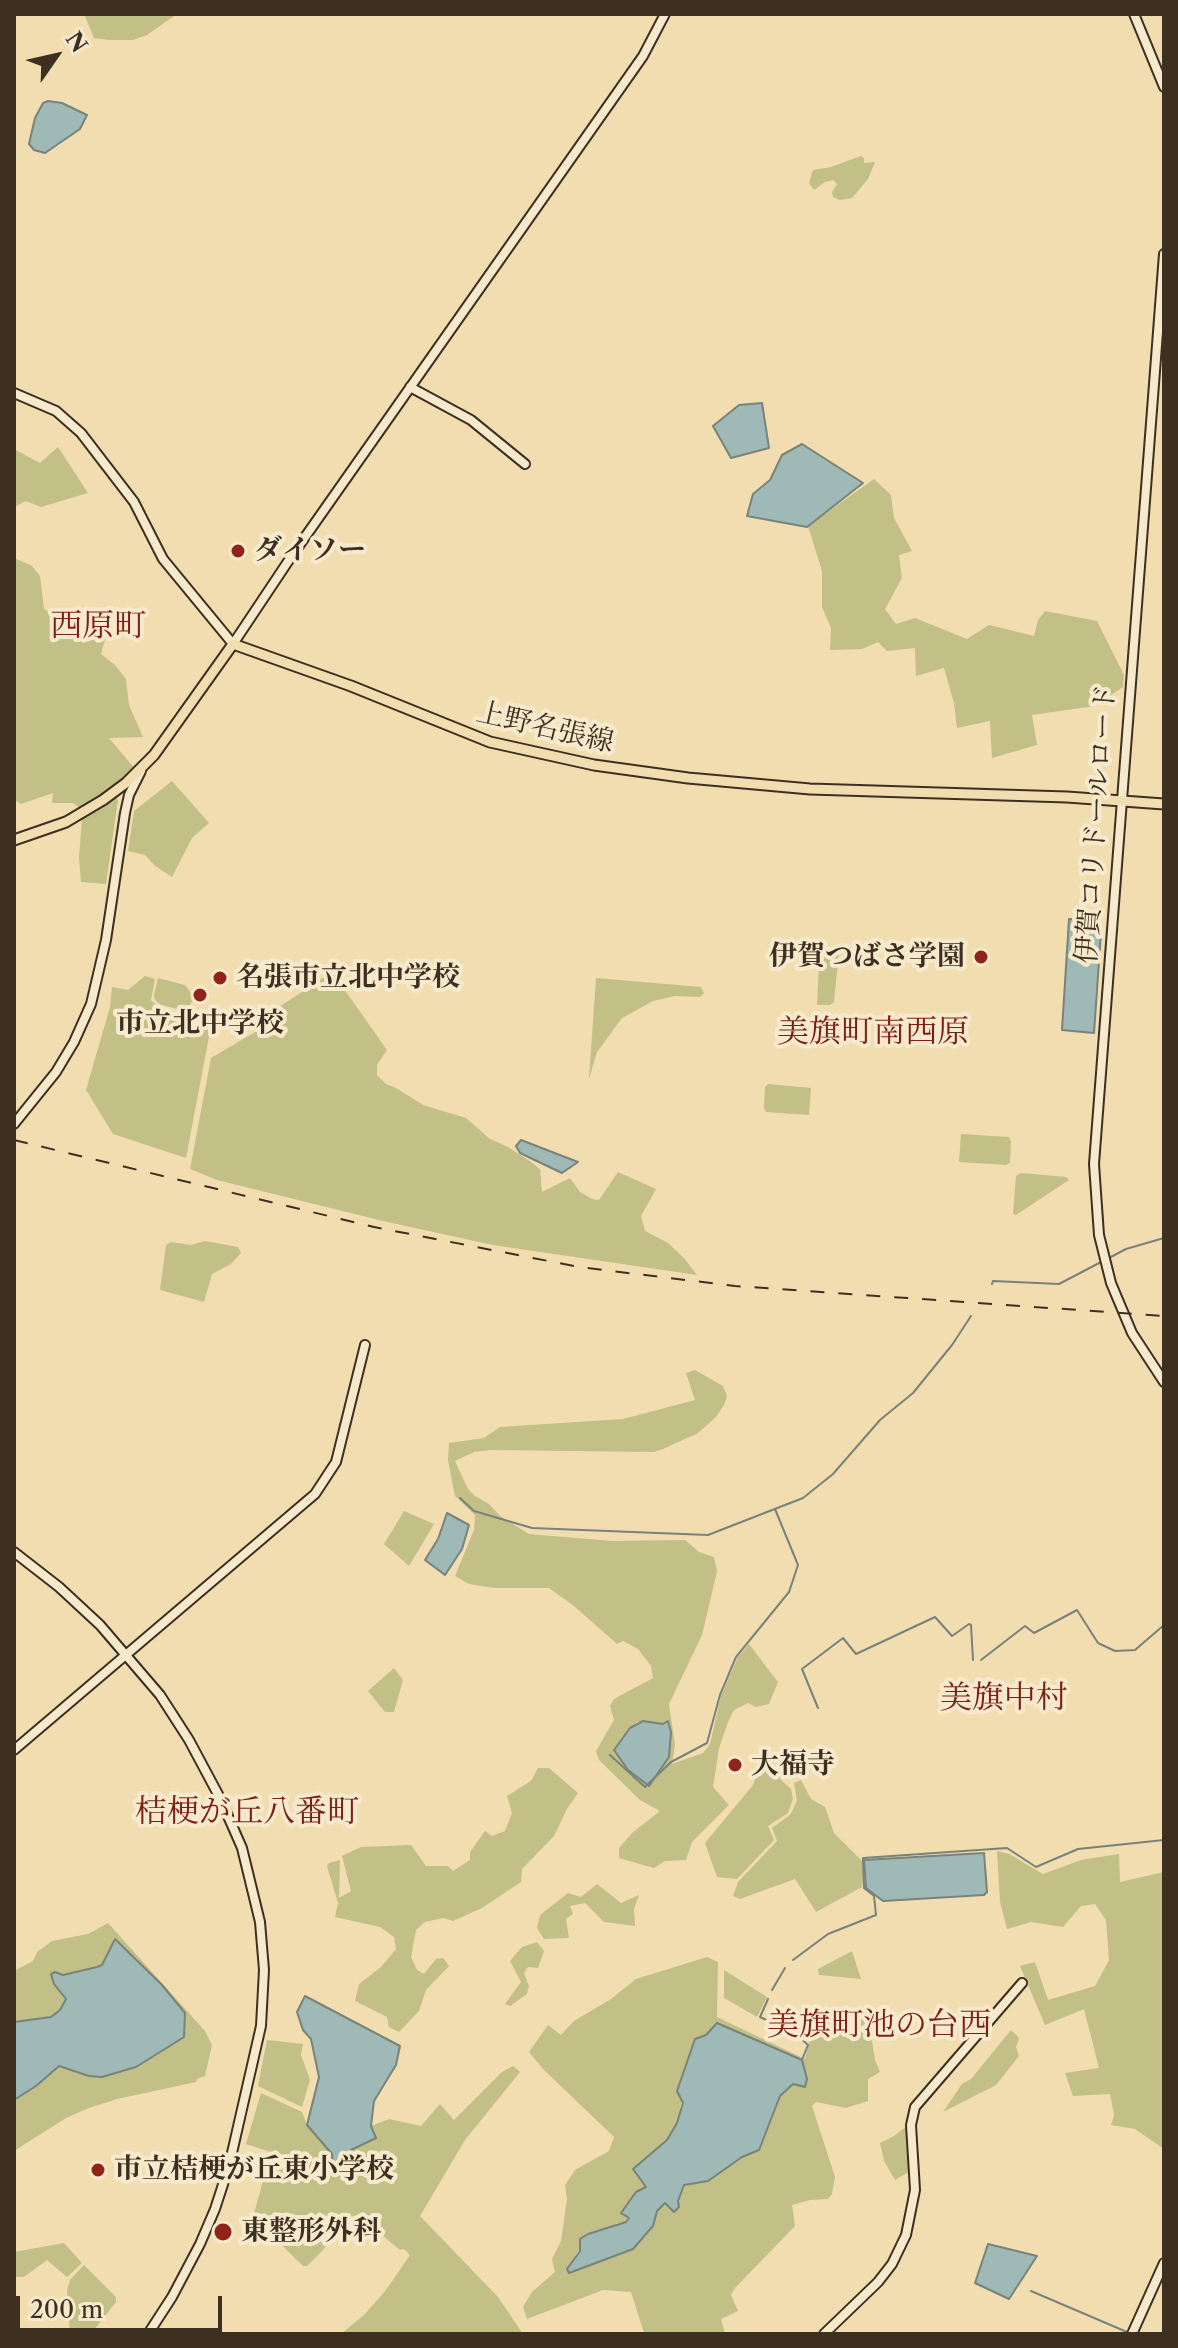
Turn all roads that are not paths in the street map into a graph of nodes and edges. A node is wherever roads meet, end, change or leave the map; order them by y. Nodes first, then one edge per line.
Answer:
1 (665, 14) edge
2 (1134, 14) edge
3 (1164, 87) edge
4 (1164, 254) edge
5 (410, 387) junction
6 (14, 393) edge
7 (525, 464) dead end
8 (233, 644) junction
9 (144, 767) junction
10 (1121, 800) junction
11 (1164, 804) edge
12 (14, 840) edge
13 (15, 1122) edge
14 (365, 1345) dead end
15 (1164, 1382) edge
16 (14, 1552) edge
17 (127, 1654) junction
18 (14, 1750) edge
19 (1022, 1983) dead end
20 (1164, 2263) edge
21 (148, 2334) edge
22 (824, 2334) edge
23 (1132, 2334) edge

1 - 5 street
2 - 3 street
4 - 10 street, 伊賀コリドールロード
5 - 7 street
5 - 8 street
6 - 8 street
8 - 9 main road
8 - 10 main road, 上野名張線
9 - 12 main road
9 - 13 street
10 - 11 main road, 上野名張線
10 - 15 street, 伊賀コリドールロード
14 - 17 street
16 - 17 street
17 - 18 street
17 - 21 street
19 - 22 street
20 - 23 street

